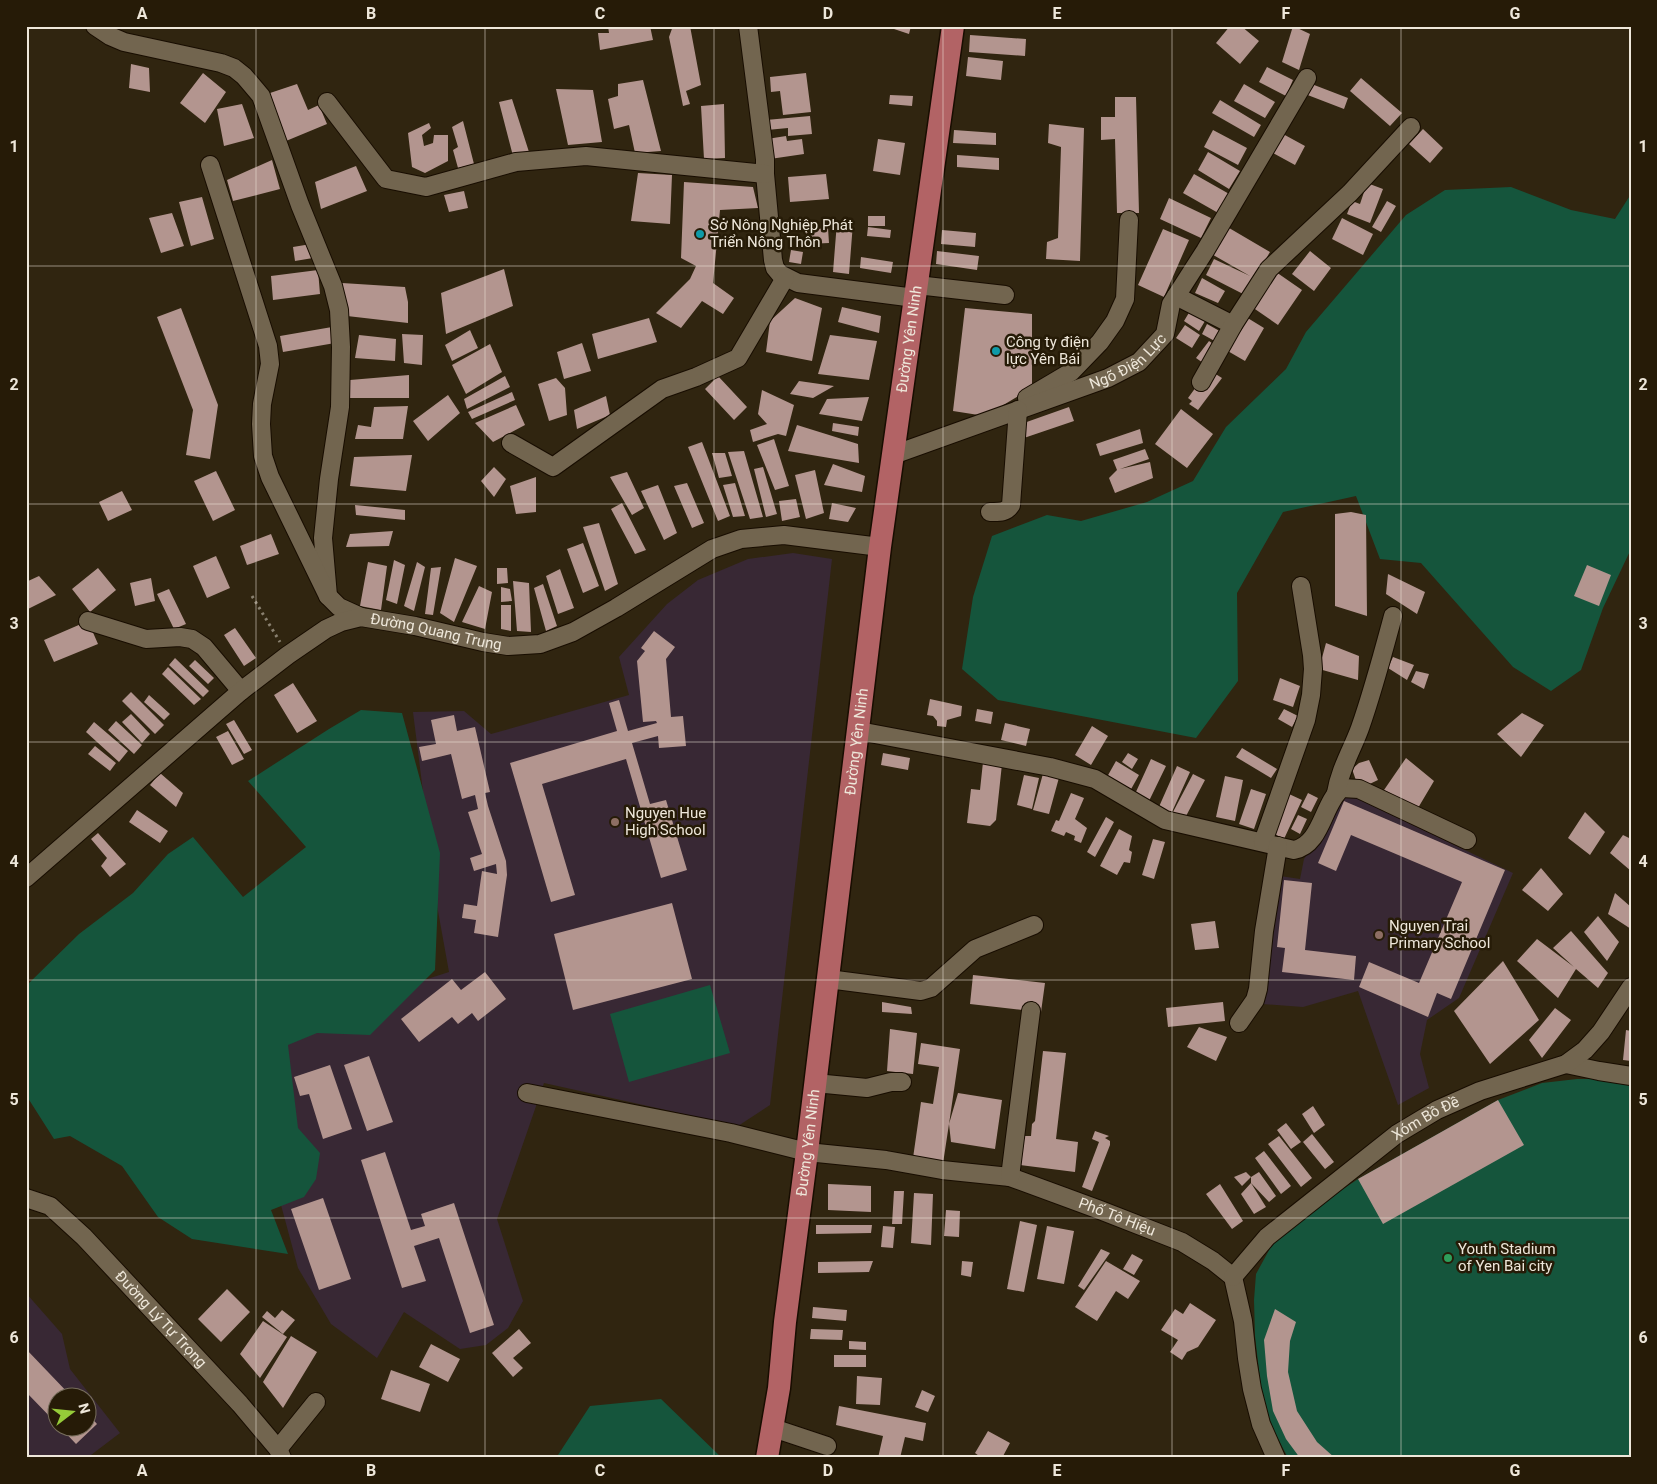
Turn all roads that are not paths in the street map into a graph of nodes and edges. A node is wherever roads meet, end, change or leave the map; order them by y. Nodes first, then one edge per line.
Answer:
1 (95, 26) edge
2 (748, 26) edge
3 (952, 26) edge
4 (1307, 78) dead end
5 (327, 102) dead end
6 (1411, 127) dead end
7 (210, 165) dead end
8 (765, 174) junction
9 (1129, 220) dead end
10 (785, 278) junction
11 (916, 291) junction
12 (1005, 295) dead end
13 (1176, 296) junction
14 (1233, 326) junction
15 (1201, 382) dead end
16 (1018, 410) junction
17 (994, 418) junction
18 (510, 443) dead end
19 (893, 455) junction
20 (990, 512) dead end
21 (880, 548) junction
22 (1301, 586) dead end
23 (328, 596) junction
24 (1393, 616) dead end
25 (361, 617) junction
26 (88, 621) dead end
27 (241, 691) junction
28 (858, 731) junction
29 (1336, 793) junction
30 (1467, 840) dead end
31 (1270, 844) junction
32 (26, 878) edge
33 (1034, 925) dead end
34 (828, 978) junction
35 (1631, 987) edge
36 (1031, 1012) dead end
37 (1239, 1024) dead end
38 (1566, 1064) junction
39 (1631, 1076) edge
40 (902, 1082) dead end
41 (816, 1083) junction
42 (527, 1093) dead end
43 (807, 1152) junction
44 (1010, 1177) junction
45 (26, 1198) edge
46 (1233, 1278) junction
47 (316, 1402) dead end
48 (774, 1428) junction
49 (827, 1446) dead end
50 (280, 1453) edge
51 (767, 1458) edge
52 (1276, 1458) edge

1 - 23 street
2 - 8 street
3 - 11 main road, Đường Yên Ninh
4 - 13 street, Ngõ Điện Lực
5 - 8 street
6 - 14 street
7 - 23 street
8 - 10 street
9 - 17 street
10 - 11 street
10 - 18 street
11 - 12 street
11 - 19 main road, Đường Yên Ninh
13 - 14 street
13 - 16 street, Ngõ Điện Lực
14 - 15 street
16 - 17 street, Ngõ Điện Lực
16 - 20 street
17 - 19 street, Ngõ Điện Lực
19 - 21 main road, Đường Yên Ninh
21 - 25 street, Đường Quang Trung
21 - 28 main road, Đường Yên Ninh
22 - 31 street
23 - 25 street
24 - 29 street
25 - 27 street, Đường Quang Trung
26 - 27 street
27 - 32 street, Đường Quang Trung
28 - 31 street
28 - 34 main road, Đường Yên Ninh
29 - 30 street
29 - 31 street
31 - 37 street
33 - 34 street
34 - 41 main road, Đường Yên Ninh
35 - 38 street, Xóm Bồ Đề
36 - 44 street
38 - 39 street
38 - 46 street, Xóm Bồ Đề
40 - 41 street
41 - 43 main road, Đường Yên Ninh
42 - 43 street, Phố Tô Hiệu
43 - 44 street, Phố Tô Hiệu
43 - 48 main road, Đường Yên Ninh
44 - 46 street, Phố Tô Hiệu
45 - 50 street, Đường Lý Tự Trọng
46 - 52 street
47 - 50 street
48 - 49 street
48 - 51 main road, Đường Yên Ninh

